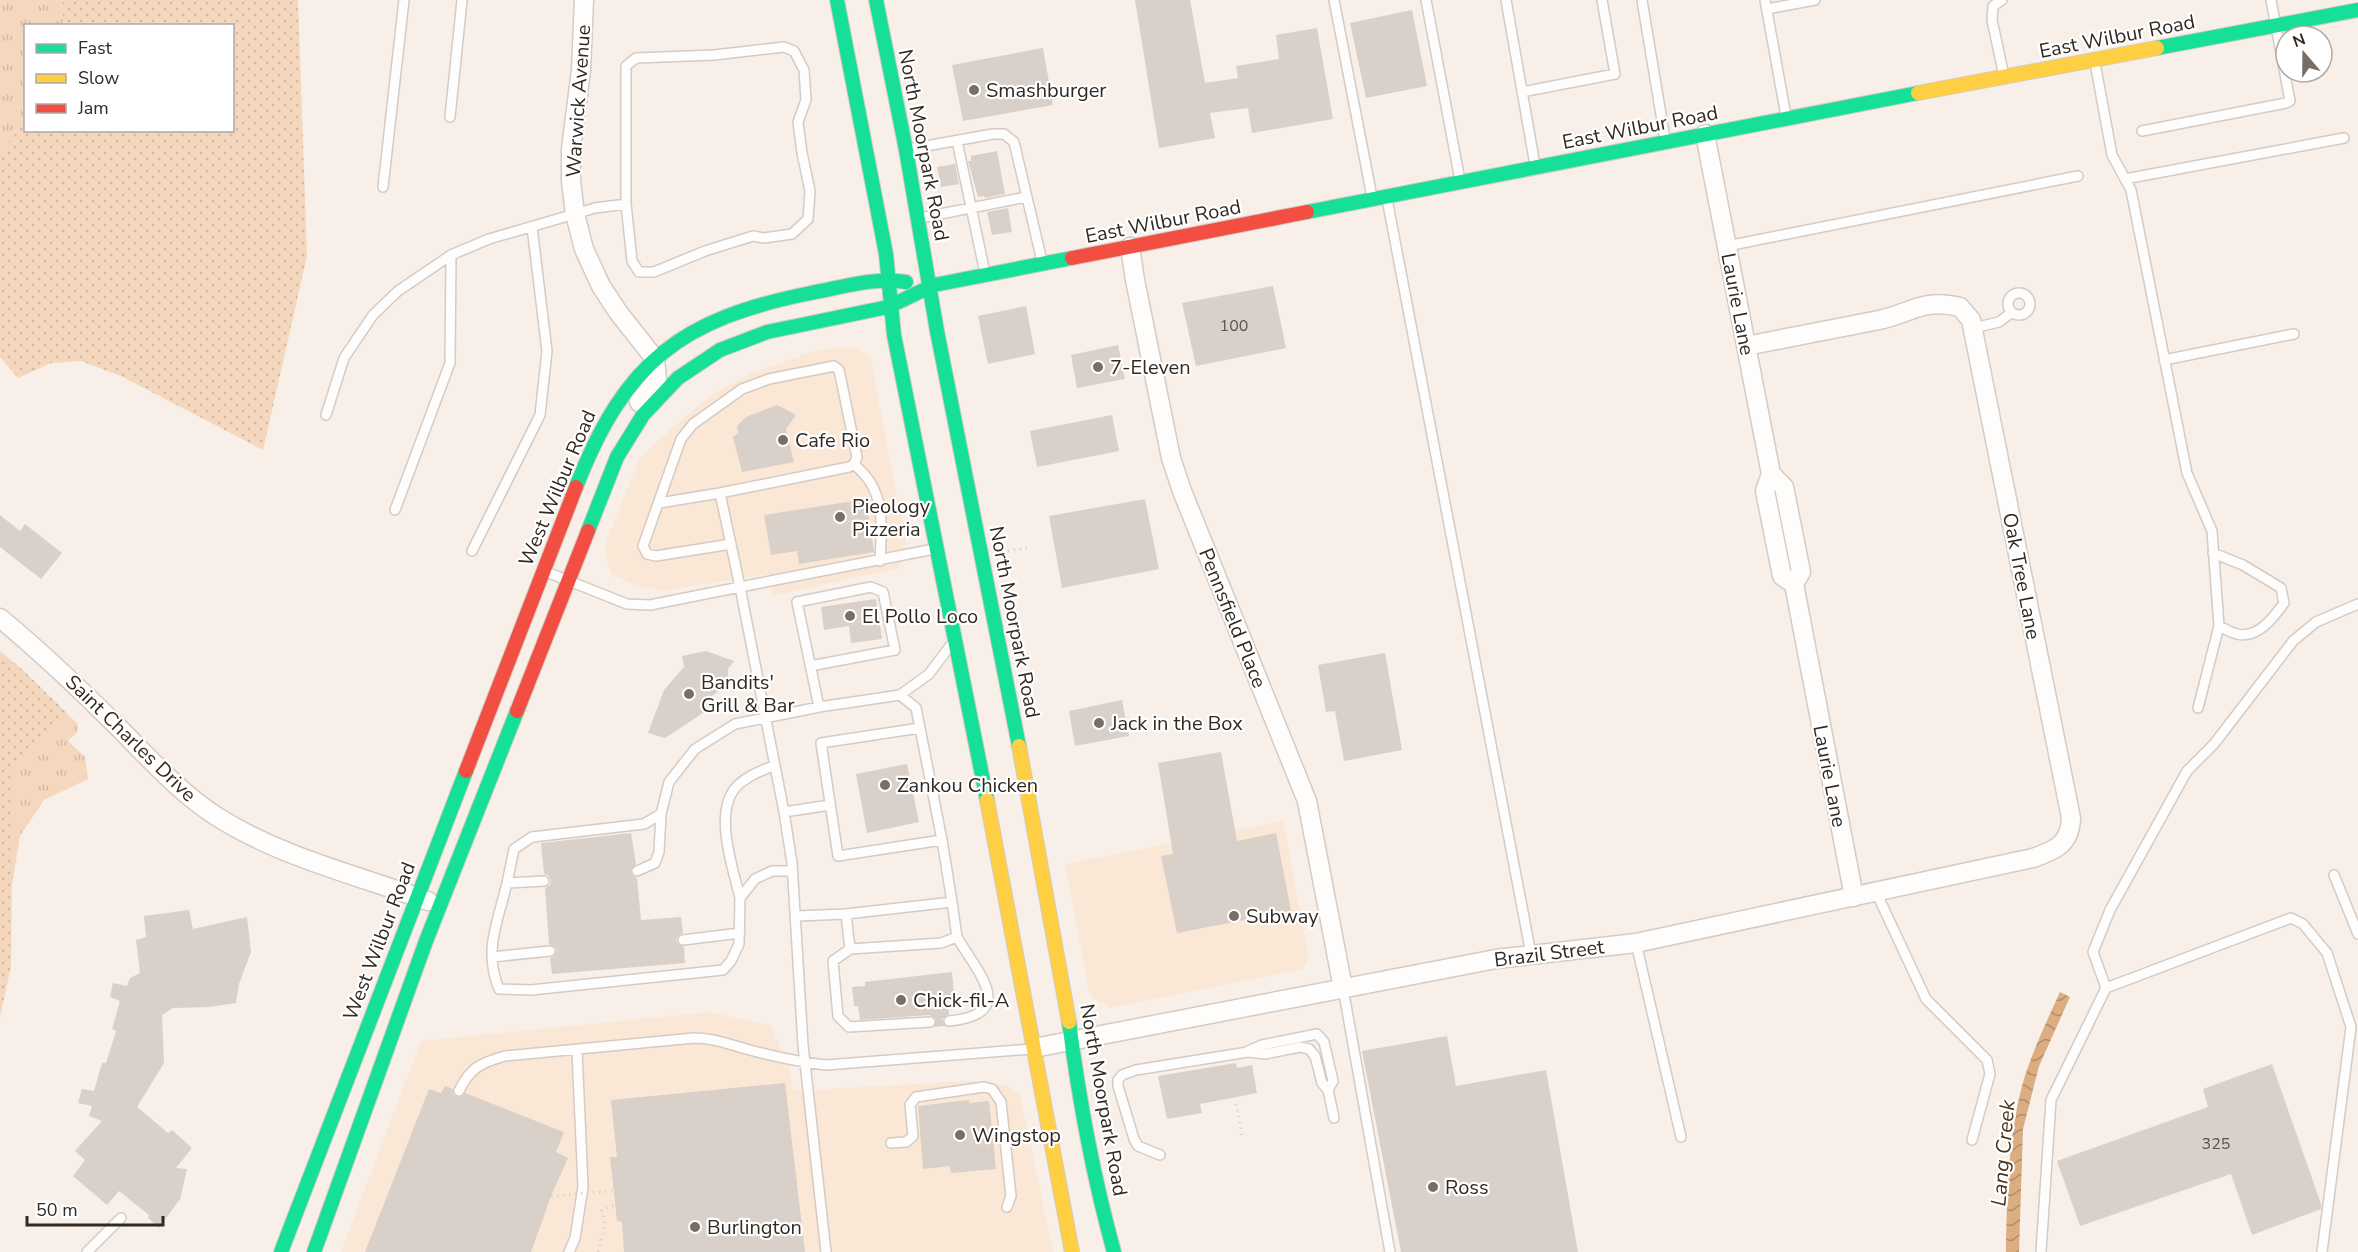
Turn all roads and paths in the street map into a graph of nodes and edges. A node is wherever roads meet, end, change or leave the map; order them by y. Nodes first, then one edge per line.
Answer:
1 (404, 0) edge
2 (462, 0) edge
3 (584, 0) edge
4 (837, 0) edge
5 (876, 0) edge
6 (1334, 0) edge
7 (1426, 0) edge
8 (1506, 0) edge
9 (1602, 0) edge
10 (1642, 0) edge
11 (1815, 0) edge
12 (2002, 0) edge
13 (2271, 0) edge
14 (1766, 5) edge
15 (2358, 10) edge
16 (2276, 24) edge
17 (2286, 24) edge
18 (2274, 26) edge
19 (2095, 60) junction
20 (2004, 77) junction
21 (2287, 84) edge
22 (1522, 92) junction
23 (450, 117) dead end
24 (1787, 118) junction
25 (2142, 131) dead end
26 (1705, 134) junction
27 (2344, 138) dead end
28 (957, 141) junction
29 (1666, 142) junction
30 (906, 150) junction
31 (1535, 167) junction
32 (2079, 176) dead end
33 (2125, 179) junction
34 (1460, 182) junction
35 (383, 187) dead end
36 (1386, 196) junction
37 (1026, 197) junction
38 (1372, 199) junction
39 (626, 204) junction
40 (971, 208) junction
41 (575, 214) junction
42 (918, 219) junction
43 (532, 227) junction
44 (1727, 246) junction
45 (1130, 247) junction
46 (450, 255) junction
47 (1043, 264) junction
48 (985, 275) junction
49 (889, 278) junction
50 (930, 287) junction
51 (891, 306) junction
52 (2012, 313) dead end
53 (1973, 328) junction
54 (2294, 334) dead end
55 (1746, 346) junction
56 (655, 359) junction
57 (2164, 360) junction
58 (326, 415) dead end
59 (627, 436) junction
60 (854, 464) junction
61 (720, 493) junction
62 (659, 503) junction
63 (395, 510) dead end
64 (731, 544) junction
65 (1028, 548) dead end
66 (935, 549) junction
67 (472, 551) dead end
68 (1000, 553) dead end
69 (2213, 553) junction
70 (880, 561) junction
71 (543, 570) junction
72 (570, 582) junction
73 (740, 587) junction
74 (2358, 604) edge
75 (0, 618) edge
76 (2219, 626) junction
77 (954, 639) junction
78 (810, 666) junction
79 (900, 694) junction
80 (819, 707) junction
81 (2198, 708) dead end
82 (765, 718) junction
83 (920, 728) junction
84 (775, 765) junction
85 (830, 805) junction
86 (784, 812) junction
87 (661, 814) junction
88 (942, 840) junction
89 (2061, 845) joint
90 (637, 871) dead end
91 (792, 871) junction
92 (2334, 875) dead end
93 (544, 881) dead end
94 (507, 883) junction
95 (1876, 892) junction
96 (417, 897) junction
97 (1854, 897) junction
98 (740, 898) junction
99 (951, 902) junction
100 (441, 906) junction
101 (846, 914) junction
102 (797, 916) junction
103 (740, 933) junction
104 (2358, 934) edge
105 (957, 937) junction
106 (683, 940) dead end
107 (1636, 943) junction
108 (850, 950) junction
109 (550, 951) dead end
110 (1532, 954) junction
111 (492, 957) junction
112 (1343, 988) junction
113 (2106, 988) junction
114 (949, 1021) dead end
115 (930, 1022) dead end
116 (1071, 1042) junction
117 (1034, 1048) junction
118 (577, 1050) junction
119 (1248, 1052) junction
120 (805, 1063) junction
121 (1328, 1090) junction
122 (459, 1091) dead end
123 (1236, 1104) dead end
124 (1334, 1118) dead end
125 (1242, 1135) dead end
126 (1681, 1137) dead end
127 (1972, 1140) dead end
128 (891, 1143) dead end
129 (1160, 1155) dead end
130 (614, 1191) dead end
131 (551, 1196) dead end
132 (616, 1204) dead end
133 (1007, 1207) dead end
134 (121, 1218) dead end
135 (87, 1252) edge
136 (281, 1252) edge
137 (314, 1252) edge
138 (569, 1252) edge
139 (598, 1252) edge
140 (826, 1252) edge
141 (1072, 1252) edge
142 (1114, 1252) edge
143 (1390, 1252) edge
144 (2041, 1252) edge
145 (2322, 1252) edge

1 - 35 lane
2 - 23 lane
3 - 41 street, Warwick Avenue
4 - 49 street
5 - 30 street, North Moorpark Road
6 - 38 lane
7 - 34 lane
8 - 22 lane
9 - 22 lane
10 - 29 lane
11 - 14 lane
12 - 20 lane
13 - 16 lane
14 - 24 lane
15 - 17 street, East Wilbur Road
18 - 19 street, East Wilbur Road
19 - 20 street, East Wilbur Road
19 - 33 lane
20 - 24 street, East Wilbur Road
21 - 25 lane
22 - 31 lane
24 - 26 street, East Wilbur Road
26 - 29 street, East Wilbur Road
26 - 44 street, Laurie Lane
27 - 33 lane
28 - 30 lane
28 - 37 lane
28 - 40 lane
29 - 31 street, East Wilbur Road
30 - 42 street, North Moorpark Road
31 - 34 street, East Wilbur Road
32 - 44 lane
33 - 57 lane
34 - 36 street, East Wilbur Road
36 - 38 street, East Wilbur Road
36 - 110 lane
37 - 40 lane
37 - 47 lane
38 - 45 street, East Wilbur Road
39 - 39 lane
39 - 41 lane
40 - 42 lane
40 - 48 lane
41 - 43 lane
41 - 56 street, Warwick Avenue
42 - 50 street, North Moorpark Road
43 - 46 lane
43 - 67 lane
44 - 55 street, Laurie Lane
45 - 47 street, East Wilbur Road
45 - 112 street, Pennsfield Place
46 - 58 lane
46 - 63 lane
47 - 48 street, East Wilbur Road
48 - 50 street, East Wilbur Road
49 - 50 street, West Wilbur Road
49 - 51 street
49 - 56 street, West Wilbur Road
50 - 51 street
50 - 116 street, North Moorpark Road
51 - 59 street
51 - 66 street
52 - 53 lane
53 - 55 street, Oak Tree Lane
53 - 89 street, Oak Tree Lane
54 - 57 lane
55 - 97 street, Laurie Lane
56 - 59 street
56 - 71 street, West Wilbur Road
57 - 69 lane
59 - 72 street
60 - 61 lane
60 - 62 lane
60 - 70 lane
61 - 62 lane
61 - 64 lane
62 - 64 lane
64 - 73 lane
65 - 68 path
66 - 70 lane
66 - 77 street
69 - 76 lane
69 - 76 lane
70 - 73 lane
71 - 72 lane
71 - 96 street, West Wilbur Road
72 - 73 lane
72 - 100 street
73 - 82 lane
74 - 113 lane
75 - 96 street, Saint Charles Drive
76 - 81 lane
77 - 79 lane
77 - 117 street
78 - 78 lane
78 - 80 lane
79 - 80 lane
79 - 83 lane
80 - 82 lane
82 - 84 lane
82 - 87 lane
83 - 85 lane
83 - 88 lane
84 - 86 lane
84 - 98 lane
85 - 86 lane
85 - 88 lane
86 - 91 lane
87 - 90 lane
87 - 94 lane
88 - 99 lane
89 - 95 street, Brazil Street
91 - 98 lane
91 - 102 lane
92 - 104 lane
93 - 94 lane
94 - 111 lane
95 - 97 street, Brazil Street
95 - 127 lane
96 - 100 street, Saint Charles Drive
96 - 136 street, West Wilbur Road
97 - 107 street, Brazil Street
98 - 103 lane
99 - 101 lane
99 - 105 lane
100 - 137 street
101 - 102 lane
101 - 108 lane
102 - 120 lane
103 - 106 lane
103 - 111 lane
105 - 108 lane
105 - 114 lane
107 - 110 street, Brazil Street
107 - 126 lane
108 - 115 lane
109 - 111 lane
110 - 112 street, Brazil Street
112 - 116 street, Brazil Street
112 - 143 lane
113 - 144 lane
113 - 145 lane
116 - 117 street, Brazil Street
116 - 142 street, North Moorpark Road
117 - 120 lane
117 - 141 street
118 - 120 lane
118 - 122 lane
118 - 138 lane
119 - 121 lane
119 - 121 lane
119 - 129 lane
120 - 140 lane
121 - 124 lane
123 - 125 path
128 - 133 lane
130 - 131 path, bridge
132 - 139 path
134 - 135 lane

